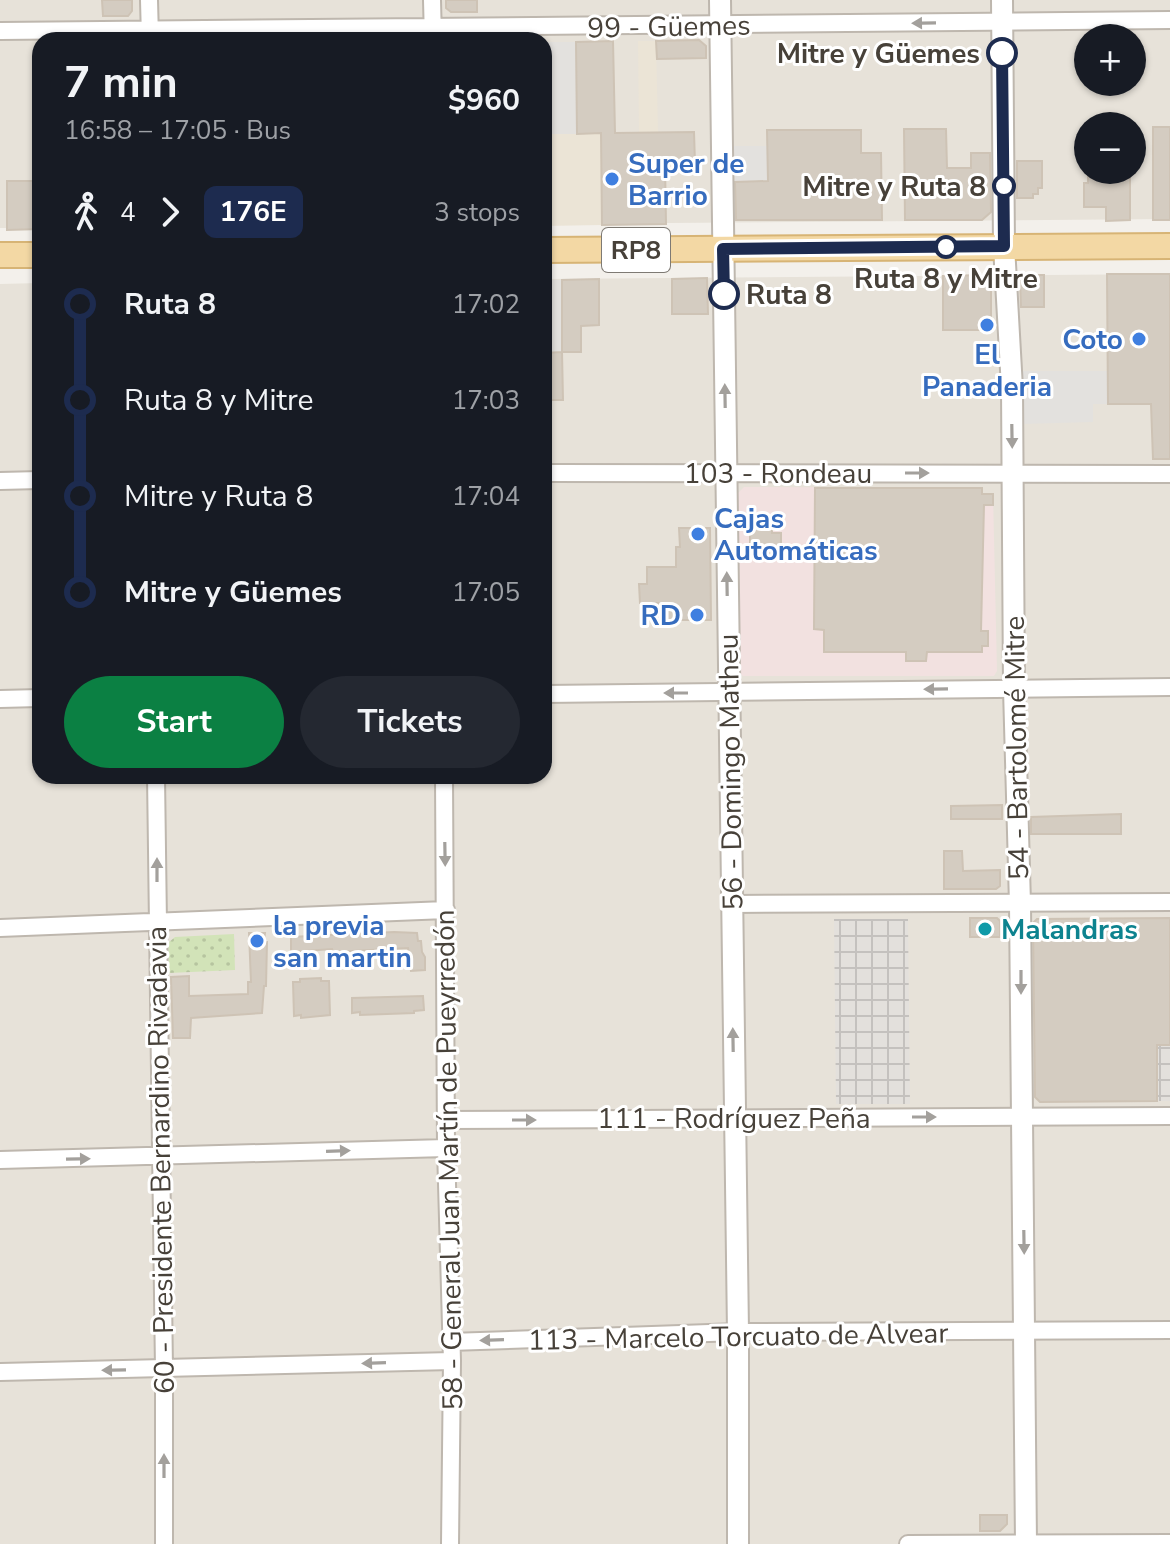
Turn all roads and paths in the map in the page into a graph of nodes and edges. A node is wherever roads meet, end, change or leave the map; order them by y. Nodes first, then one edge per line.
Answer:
1 (149, 0) edge
2 (432, 0) edge
3 (720, 0) edge
4 (1002, 0) edge
5 (1170, 20) edge
6 (1002, 22) junction
7 (721, 26) junction
8 (0, 31) edge
9 (38, 32) edge
10 (150, 32) edge
11 (432, 32) edge
12 (504, 32) edge
13 (1004, 246) junction
14 (1170, 246) edge
15 (723, 249) junction
16 (552, 250) edge
17 (0, 255) edge
18 (32, 255) edge
19 (1013, 472) junction
20 (552, 473) edge
21 (727, 474) junction
22 (1170, 474) edge
23 (32, 480) edge
24 (0, 481) edge
25 (1170, 687) edge
26 (1014, 689) junction
27 (728, 692) junction
28 (552, 694) edge
29 (32, 698) edge
30 (0, 699) edge
31 (156, 784) edge
32 (444, 784) edge
33 (1170, 902) edge
34 (731, 904) junction
35 (1020, 904) junction
36 (446, 910) junction
37 (157, 922) junction
38 (0, 928) edge
39 (1170, 1116) edge
40 (1023, 1117) junction
41 (734, 1118) junction
42 (446, 1120) junction
43 (446, 1148) junction
44 (160, 1157) junction
45 (0, 1160) edge
46 (1170, 1330) edge
47 (738, 1332) junction
48 (1025, 1332) junction
49 (450, 1342) junction
50 (452, 1361) junction
51 (164, 1369) junction
52 (0, 1372) edge
53 (1026, 1543) edge
54 (1170, 1543) edge
55 (164, 1544) edge
56 (450, 1544) edge
57 (738, 1544) edge
58 (908, 1544) edge

1 - 10 street
2 - 11 street
3 - 7 street, 56 - Domingo Matheu
4 - 6 street, 54 - Bartolomé Mitre
5 - 6 street, 99 - Güemes
6 -> 7 street, 99 - Güemes
6 - 13 street, 54 - Bartolomé Mitre
7 - 12 street, 99 - Güemes
7 - 15 street, 56 - Domingo Matheu
8 - 9 street, 99 - Güemes
13 - 14 main road, RP8
13 - 15 main road, RP8
13 -> 19 street, 54 - Bartolomé Mitre
15 - 16 main road, RP8
21 -> 15 street, 56 - Domingo Matheu
17 - 18 main road
21 -> 19 street, 103 - Rondeau
19 - 22 street, 103 - Rondeau
19 - 26 street, 54 - Bartolomé Mitre
20 - 21 street, 103 - Rondeau
27 -> 21 street, 56 - Domingo Matheu
23 - 24 street
25 - 26 street
26 -> 27 street
26 - 35 street, 54 - Bartolomé Mitre
27 -> 28 street
27 - 34 street, 56 - Domingo Matheu
29 - 30 street
37 -> 31 street, 60 - Presidente Bernardino Rivadavia
32 -> 36 street, 58 - General Juan Martín de Pueyrredón
33 - 35 street
34 - 35 street
41 -> 34 street, 56 - Domingo Matheu
35 -> 40 street, 54 - Bartolomé Mitre
36 - 37 street
36 - 42 street, 58 - General Juan Martín de Pueyrredón
37 - 38 street
37 - 44 street, 60 - Presidente Bernardino Rivadavia
39 - 40 street, 111 - Rodríguez Peña
41 -> 40 street, 111 - Rodríguez Peña
40 -> 48 street, 54 - Bartolomé Mitre
42 -> 41 street, 111 - Rodríguez Peña
41 - 47 street, 56 - Domingo Matheu
42 - 43 street, 58 - General Juan Martín de Pueyrredón
44 -> 43 street
43 - 49 street, 58 - General Juan Martín de Pueyrredón
45 -> 44 street
44 - 51 street, 60 - Presidente Bernardino Rivadavia
46 - 48 street, 113 - Marcelo Torcuato de Alvear
47 - 48 street, 113 - Marcelo Torcuato de Alvear
47 -> 49 street, 113 - Marcelo Torcuato de Alvear
47 - 57 street, 56 - Domingo Matheu
48 - 53 street, 54 - Bartolomé Mitre
49 - 50 street, 58 - General Juan Martín de Pueyrredón
50 -> 51 street
50 - 56 street, 58 - General Juan Martín de Pueyrredón
51 -> 52 street
55 -> 51 street, 60 - Presidente Bernardino Rivadavia
53 - 54 street
53 - 58 street

